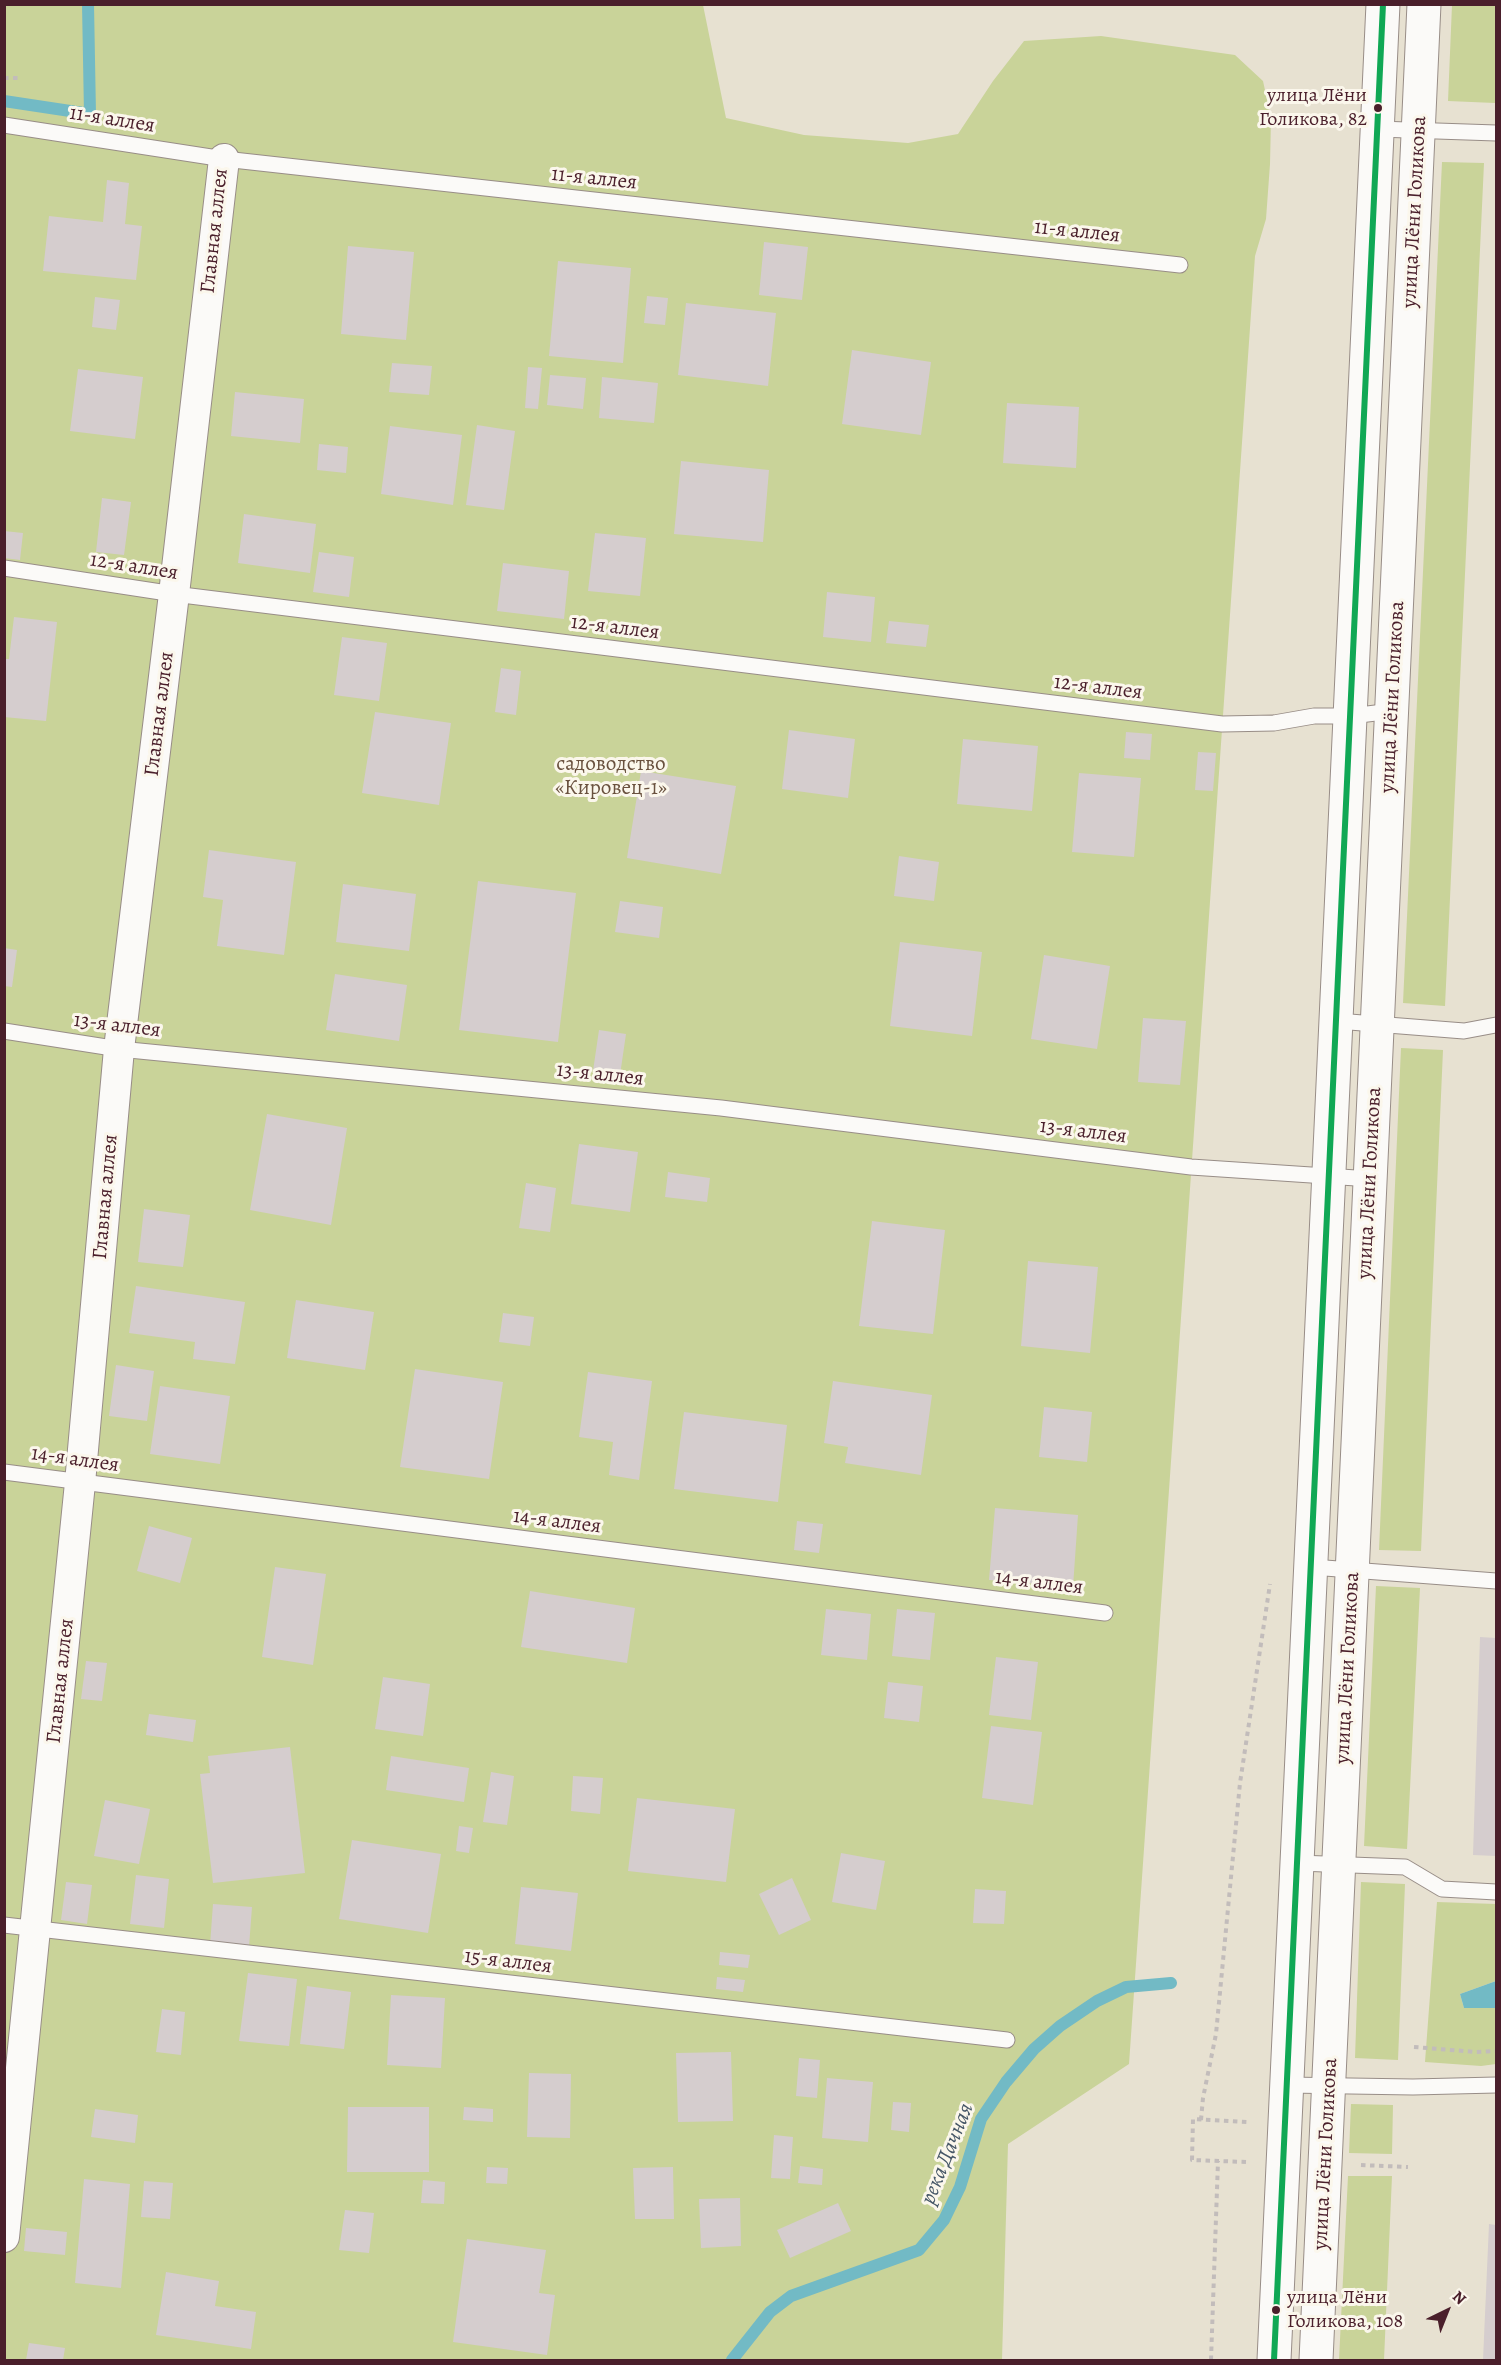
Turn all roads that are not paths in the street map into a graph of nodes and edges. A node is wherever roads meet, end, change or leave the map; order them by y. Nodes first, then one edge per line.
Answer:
1 (1383, 4) edge
2 (1424, 4) edge
3 (4, 125) edge
4 (1378, 129) junction
5 (1419, 130) junction
6 (1497, 133) edge
7 (224, 159) junction
8 (1180, 265) dead end
9 (4, 568) edge
10 (174, 594) junction
11 (1392, 711) junction
12 (1351, 716) junction
13 (1337, 1021) junction
14 (1378, 1023) junction
15 (1497, 1025) edge
16 (4, 1030) edge
17 (119, 1049) junction
18 (1329, 1177) junction
19 (1371, 1179) junction
20 (4, 1472) edge
21 (80, 1483) junction
22 (1312, 1567) junction
23 (1353, 1569) junction
24 (1497, 1581) edge
25 (1105, 1613) dead end
26 (1298, 1863) junction
27 (1339, 1864) junction
28 (1497, 1892) edge
29 (4, 1925) edge
30 (36, 1929) junction
31 (1007, 2040) dead end
32 (1287, 2085) junction
33 (1329, 2085) junction
34 (1497, 2085) edge
35 (4, 2237) edge
36 (1274, 2361) edge
37 (1316, 2361) edge

1 - 4 street, улица Лёни Голикова
2 - 5 street, улица Лёни Голикова
3 - 7 lane, 11-я аллея
4 - 5 lane
4 - 12 street, улица Лёни Голикова
5 - 6 lane
5 - 11 street, улица Лёни Голикова
7 - 8 lane, 11-я аллея
7 - 10 street, Главная аллея
9 - 10 lane, 12-я аллея
10 - 12 lane, 12-я аллея
10 - 17 street, Главная аллея
11 - 12 lane, 12-я аллея
11 - 14 street, улица Лёни Голикова
12 - 13 street, улица Лёни Голикова
13 - 14 lane
13 - 18 street, улица Лёни Голикова
14 - 15 lane
14 - 19 street, улица Лёни Голикова
16 - 17 lane, 13-я аллея
17 - 18 lane, 13-я аллея
17 - 21 street, Главная аллея
18 - 19 lane, 13-я аллея
18 - 22 street, улица Лёни Голикова
19 - 23 street, улица Лёни Голикова
20 - 21 lane, 14-я аллея
21 - 25 lane, 14-я аллея
21 - 30 street, Главная аллея
22 - 23 lane
22 - 26 street, улица Лёни Голикова
23 - 24 lane
23 - 27 street, улица Лёни Голикова
26 - 27 lane
26 - 32 street, улица Лёни Голикова
27 - 28 lane
27 - 33 street, улица Лёни Голикова
29 - 30 lane, 15-я аллея
30 - 31 lane, 15-я аллея
30 - 35 street, Главная аллея
32 - 33 lane
32 - 36 street, улица Лёни Голикова
33 - 34 lane
33 - 37 street, улица Лёни Голикова

